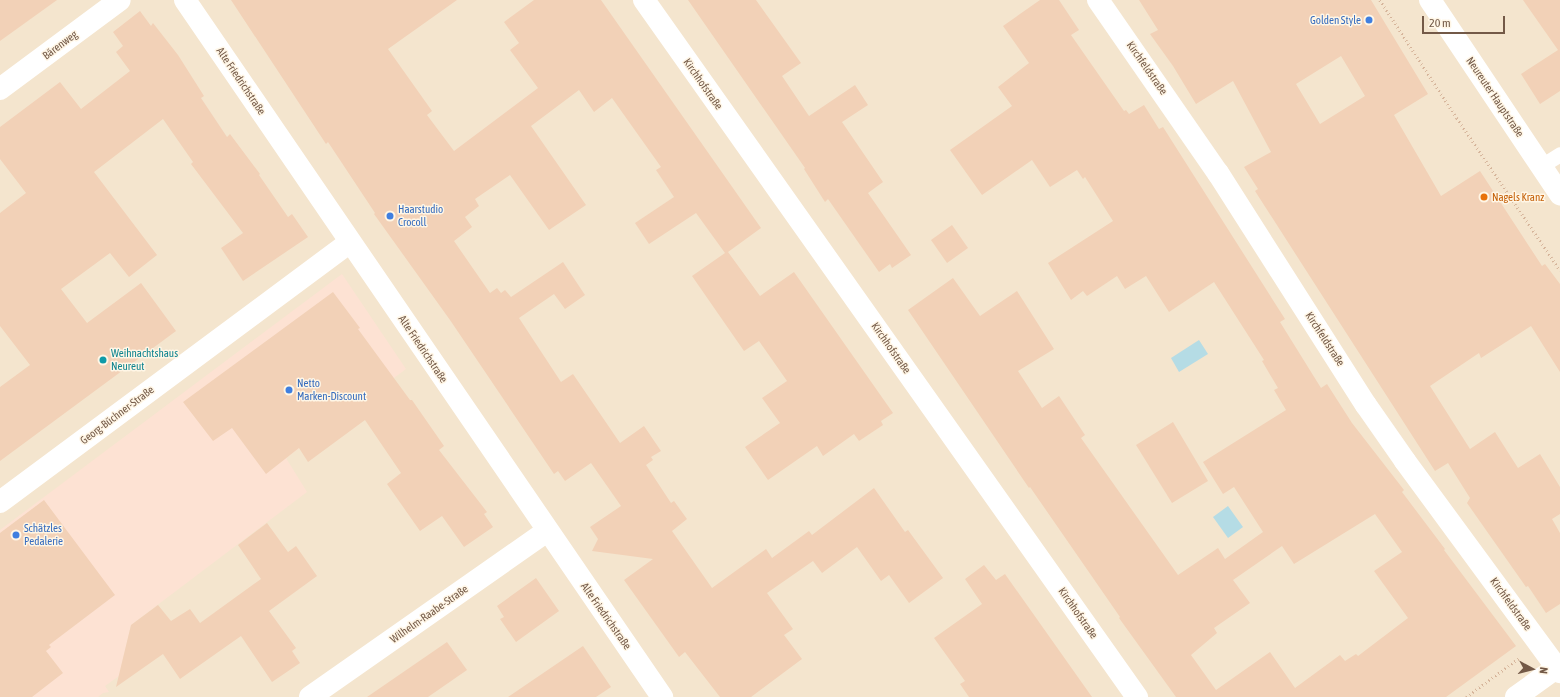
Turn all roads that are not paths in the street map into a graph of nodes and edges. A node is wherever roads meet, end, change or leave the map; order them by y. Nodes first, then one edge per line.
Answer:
1 (120, 0) edge
2 (185, 0) edge
3 (644, 0) edge
4 (1098, 0) edge
5 (1430, 0) edge
6 (0, 89) edge
7 (1560, 154) edge
8 (1541, 166) junction
9 (1560, 194) edge
10 (350, 242) junction
11 (0, 502) edge
12 (547, 531) junction
13 (1559, 668) edge
14 (310, 697) edge
15 (662, 697) edge
16 (1137, 697) edge
17 (1516, 697) edge

1 - 6 street, Bärenweg
2 - 10 street, Alte Friedrichstraße
3 - 16 street, Kirchhofstraße
4 - 13 street, Kirchfeldstraße
5 - 8 street, Neureuter Hauptstraße
7 - 8 lane
8 - 9 street, Neureuter Hauptstraße
10 - 11 street, Georg-Büchner-Straße
10 - 12 street, Alte Friedrichstraße
12 - 14 street, Wilhelm-Raabe-Straße
12 - 15 street, Alte Friedrichstraße
13 - 17 street

